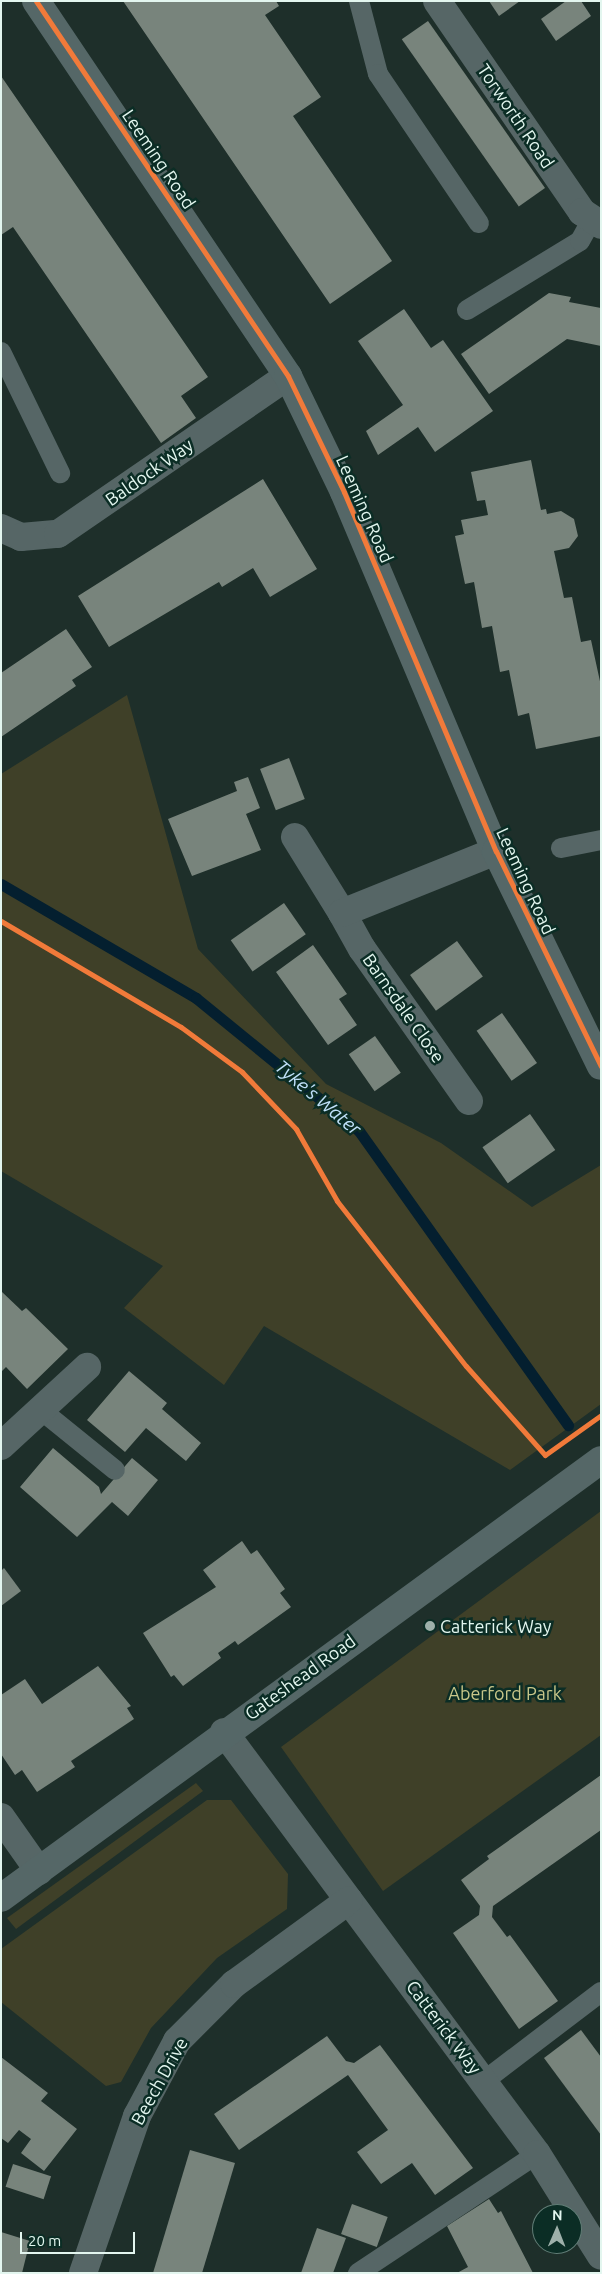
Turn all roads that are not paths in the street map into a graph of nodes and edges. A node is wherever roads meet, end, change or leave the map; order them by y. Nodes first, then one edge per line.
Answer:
1 (36, 1) edge
2 (358, 1) edge
3 (437, 1) edge
4 (596, 222) edge
5 (479, 223) dead end
6 (467, 310) dead end
7 (1, 352) edge
8 (288, 376) junction
9 (60, 473) dead end
10 (1, 528) edge
11 (295, 838) dead end
12 (601, 840) edge
13 (561, 848) dead end
14 (496, 851) junction
15 (342, 913) junction
16 (601, 1066) edge
17 (469, 1100) dead end
18 (87, 1367) dead end
19 (41, 1410) junction
20 (1, 1446) edge
21 (601, 1460) edge
22 (115, 1470) dead end
23 (224, 1732) junction
24 (1, 1817) edge
25 (39, 1870) junction
26 (1, 1898) edge
27 (349, 1900) junction
28 (601, 1992) edge
29 (484, 2081) junction
30 (537, 2154) junction
31 (601, 2256) edge
32 (83, 2273) edge
33 (358, 2273) edge

1 - 8 street, Leeming Road
2 - 5 lane
3 - 4 street, Torworth Road
4 - 6 lane
7 - 9 lane
8 - 10 street, Baldock Way
8 - 14 street, Leeming Road
11 - 15 street, Barnsdale Close
12 - 13 lane
14 - 15 street
14 - 16 street, Leeming Road
15 - 17 street, Barnsdale Close
18 - 19 street
19 - 20 street
19 - 22 lane
21 - 23 street, Gateshead Road
23 - 25 street, Gateshead Road
23 - 27 street, Catterick Way
24 - 25 street
25 - 26 street, Gateshead Road
27 - 29 street, Catterick Way
27 - 32 street, Beech Drive
28 - 29 lane
29 - 30 street, Catterick Way
30 - 31 street, Catterick Way
30 - 33 lane

